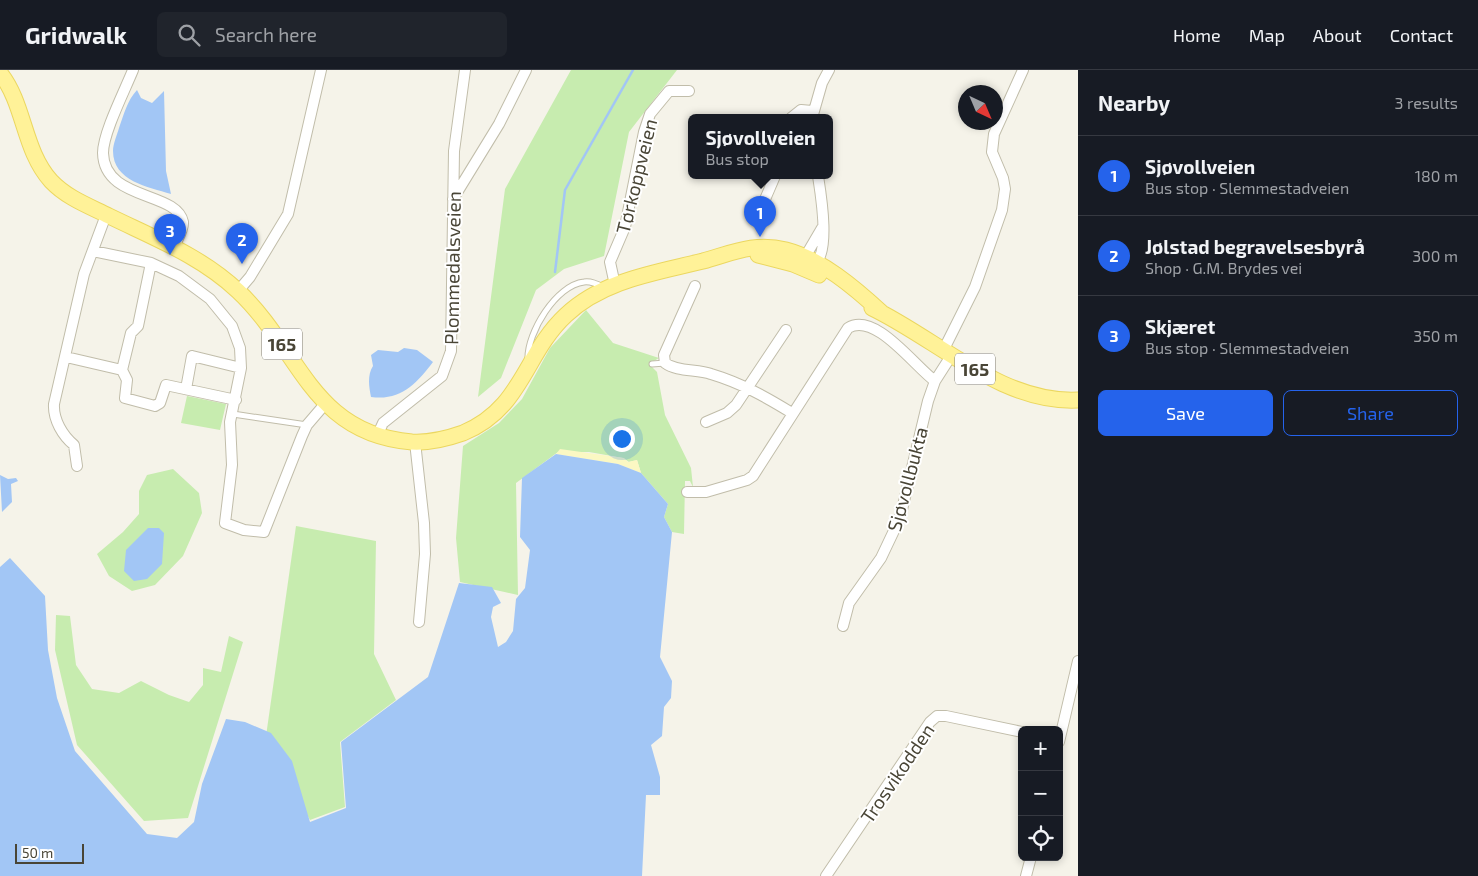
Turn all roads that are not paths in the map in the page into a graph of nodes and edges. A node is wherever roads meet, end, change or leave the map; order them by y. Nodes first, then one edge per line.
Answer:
1 (133, 70) edge
2 (321, 70) edge
3 (465, 70) edge
4 (526, 70) edge
5 (829, 70) edge
6 (1023, 70) edge
7 (0, 73) edge
8 (689, 91) dead end
9 (796, 114) edge
10 (812, 114) edge
11 (774, 179) edge
12 (818, 179) edge
13 (453, 200) junction
14 (763, 204) joint
15 (748, 207) dead end
16 (106, 215) junction
17 (174, 247) junction
18 (92, 251) junction
19 (151, 263) junction
20 (810, 263) junction
21 (610, 286) junction
22 (695, 286) dead end
23 (238, 291) junction
24 (786, 330) dead end
25 (947, 354) junction
26 (66, 357) junction
27 (665, 363) junction
28 (652, 364) dead end
29 (241, 368) junction
30 (122, 370) junction
31 (935, 380) junction
32 (749, 387) junction
33 (186, 389) junction
34 (236, 400) junction
35 (1078, 400) edge
36 (325, 404) junction
37 (792, 413) junction
38 (233, 414) junction
39 (706, 422) dead end
40 (307, 425) junction
41 (377, 436) junction
42 (415, 442) junction
43 (77, 466) dead end
44 (687, 492) dead end
45 (419, 622) dead end
46 (843, 626) dead end
47 (1078, 661) edge
48 (1063, 726) edge
49 (1018, 731) edge
50 (1030, 861) edge
51 (826, 876) edge
52 (1026, 876) edge

1 - 17 street
2 - 23 street
3 - 13 street, Plommedalsveien
4 - 13 street
5 - 10 street
6 - 25 street, Sjøvollbukta
7 - 16 main road, 165
8 - 21 street, Tørkoppveien
9 - 10 street
11 - 14 street
12 - 20 street
13 - 41 street, Plommedalsveien
14 - 15 lane
16 - 17 main road, 165
16 - 18 street
17 - 23 main road, 165
18 - 19 street
18 - 26 street
19 - 29 street
19 - 30 street
20 - 21 main road, 165
20 - 25 main road, 165
21 - 42 main road, 165
22 - 27 street
23 - 36 main road, 165
24 - 32 street
25 - 31 street, Sjøvollbukta
25 - 35 main road, 165
26 - 30 street
26 - 43 street
27 - 28 lane
27 - 32 street
29 - 33 street
29 - 34 street
30 - 33 street
31 - 37 street
31 - 46 street, Sjøvollbukta
32 - 37 street
32 - 39 street
33 - 34 street
34 - 38 street
36 - 40 street
36 - 41 main road, 165
37 - 44 street
38 - 40 lane
38 - 40 street
41 - 42 main road, 165
42 - 45 street
47 - 48 street
49 - 51 street, Trosvikodden
50 - 52 street

